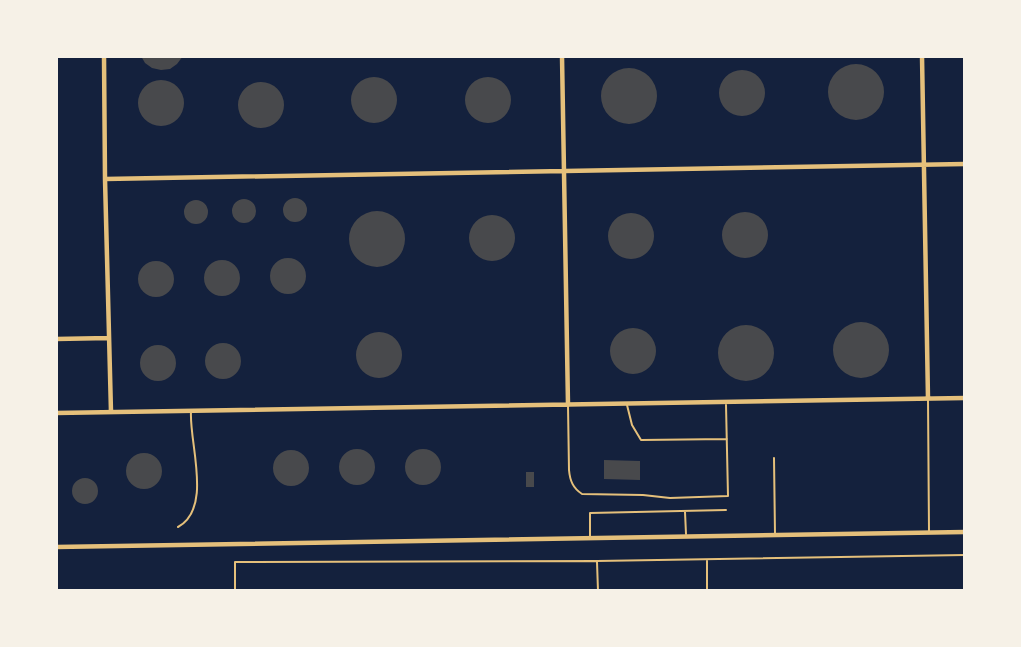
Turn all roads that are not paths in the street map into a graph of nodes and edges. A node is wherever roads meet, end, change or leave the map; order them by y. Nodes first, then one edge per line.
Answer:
1 (104, 56) edge
2 (562, 56) edge
3 (922, 56) edge
4 (924, 164) junction
5 (965, 164) edge
6 (563, 170) junction
7 (105, 178) junction
8 (109, 338) junction
9 (56, 340) edge
10 (965, 398) edge
11 (928, 399) junction
12 (726, 402) junction
13 (627, 404) junction
14 (568, 405) junction
15 (191, 411) junction
16 (111, 412) junction
17 (56, 413) edge
18 (727, 439) junction
19 (774, 458) dead end
20 (726, 510) dead end
21 (685, 511) junction
22 (178, 527) dead end
23 (965, 532) edge
24 (929, 533) junction
25 (775, 535) junction
26 (686, 536) junction
27 (590, 538) junction
28 (56, 547) edge
29 (965, 555) edge
30 (707, 559) junction
31 (597, 561) junction
32 (235, 591) edge
33 (598, 591) edge
34 (707, 591) edge

1 - 7 street
2 - 6 street
3 - 4 street
4 - 5 street
4 - 6 street
4 - 11 street
6 - 7 street
6 - 14 street
7 - 8 street
8 - 9 street
8 - 16 street
10 - 11 street
11 - 12 street
11 - 24 lane
12 - 13 street
12 - 18 lane
13 - 14 street
13 - 18 lane
14 - 15 street
14 - 18 lane
15 - 16 street
15 - 22 lane
16 - 17 street
19 - 25 lane
20 - 21 lane
21 - 26 lane
21 - 27 lane
23 - 24 street
24 - 25 street
25 - 26 street
26 - 27 street
27 - 28 street
29 - 30 lane
30 - 31 lane
30 - 34 lane
31 - 32 lane
31 - 33 lane

